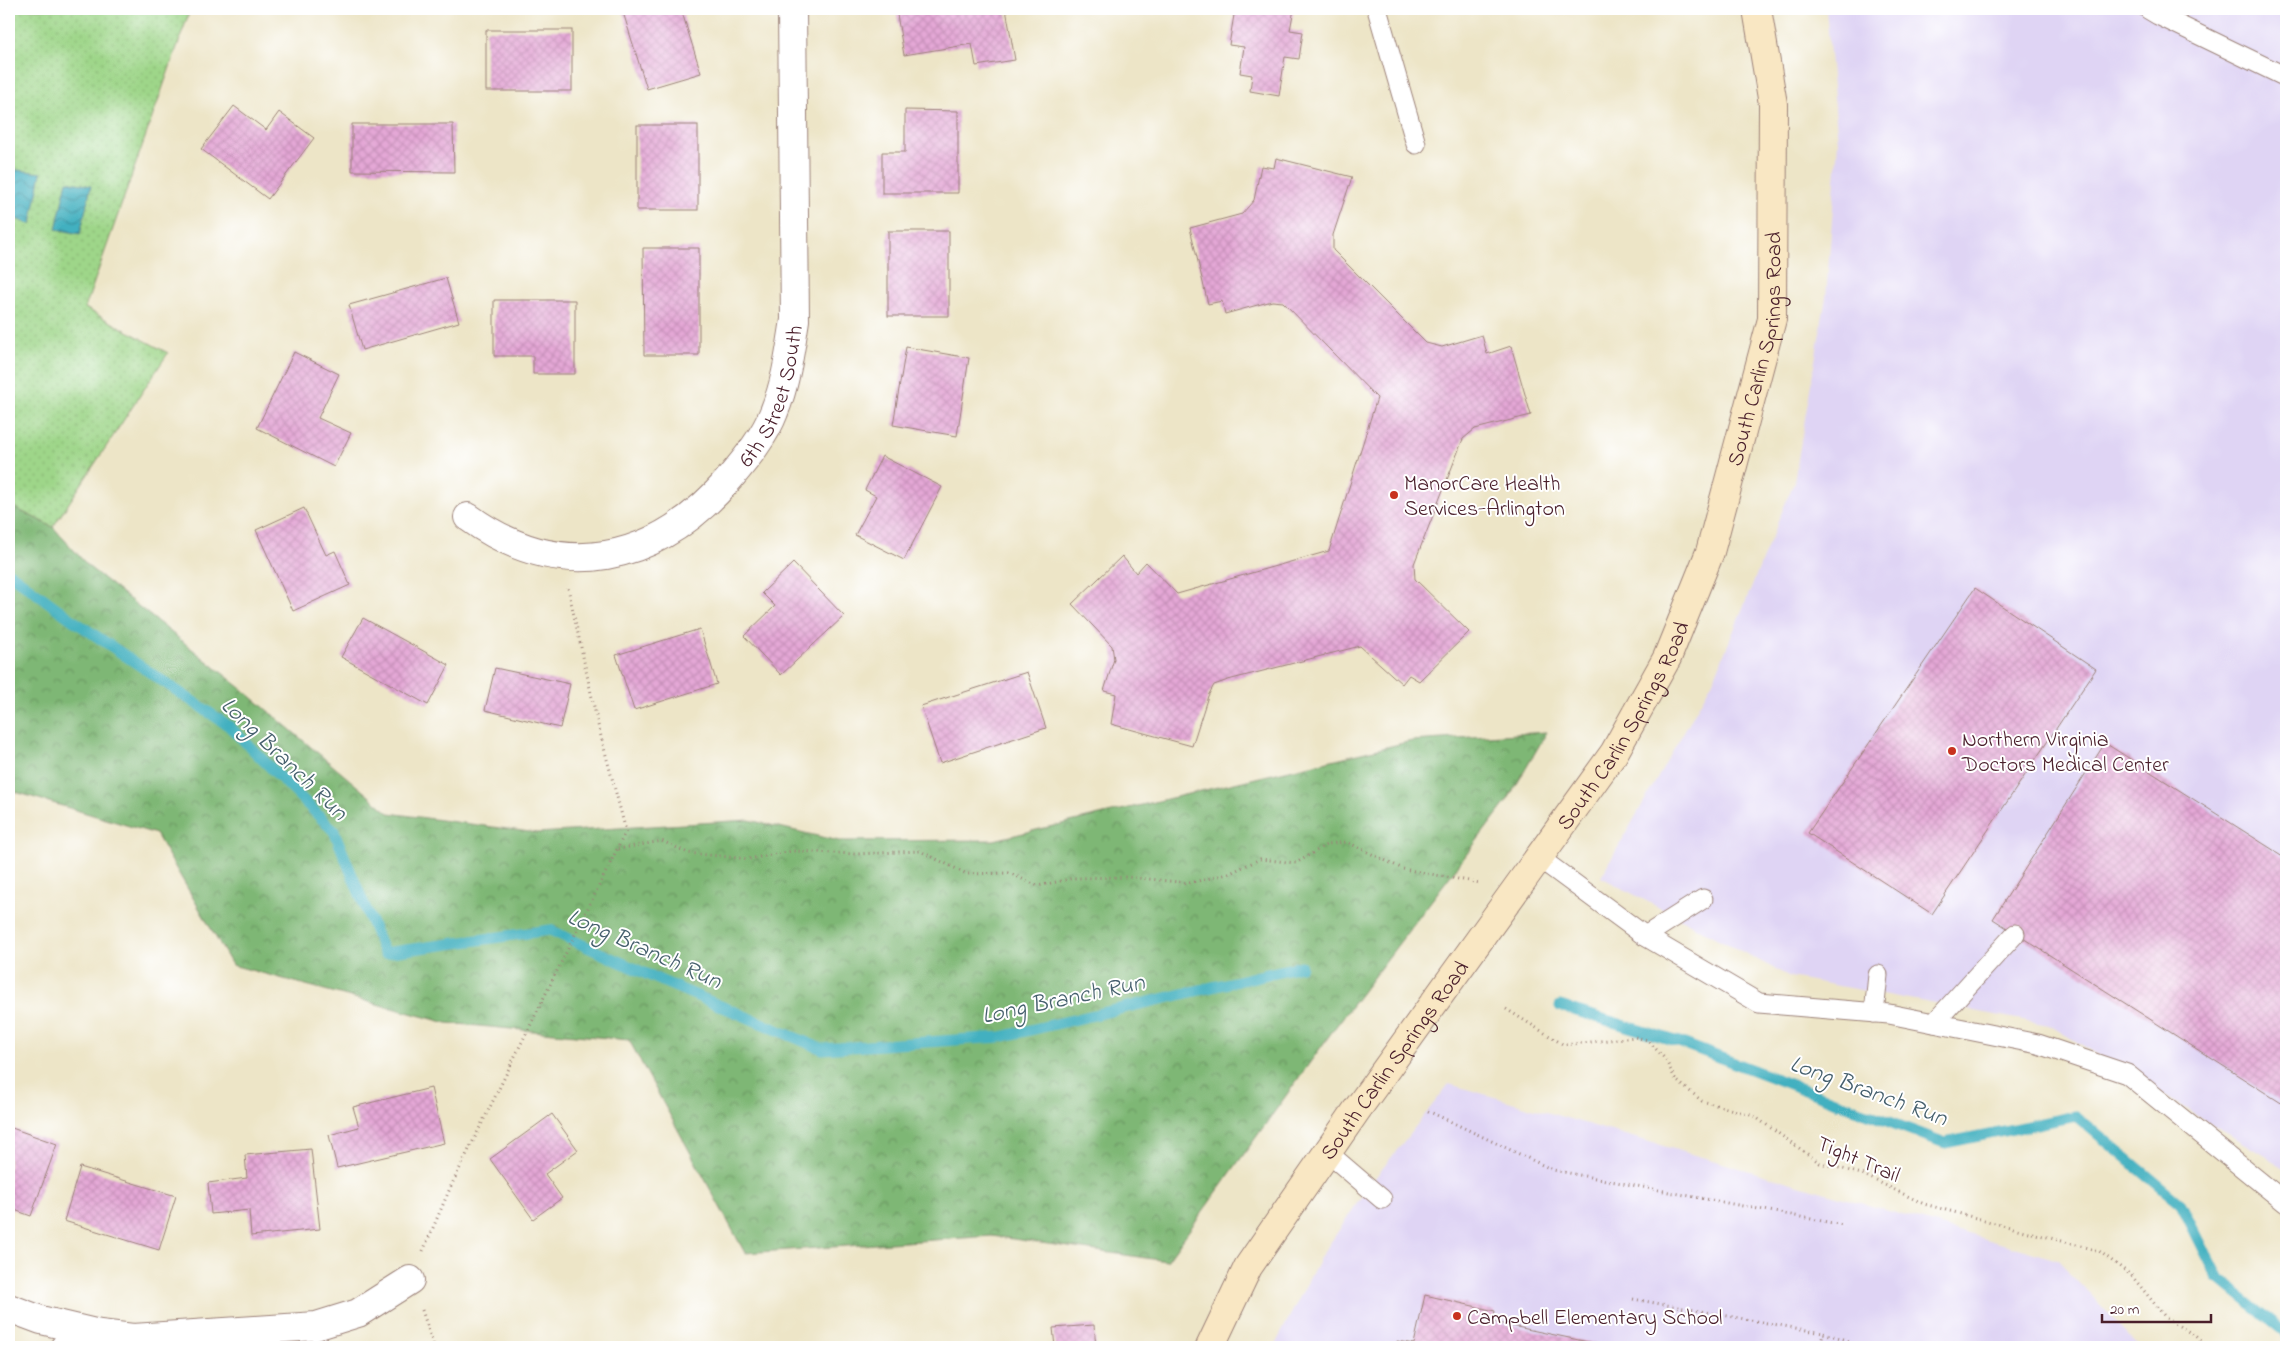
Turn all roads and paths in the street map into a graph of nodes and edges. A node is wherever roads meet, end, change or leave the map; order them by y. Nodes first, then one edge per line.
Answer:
1 (792, 9) edge
2 (1377, 9) edge
3 (1756, 9) edge
4 (2148, 9) edge
5 (2286, 77) edge
6 (1416, 144) dead end
7 (468, 517) dead end
8 (562, 556) junction
9 (618, 849) junction
10 (1538, 857) junction
11 (1515, 890) junction
12 (1703, 899) dead end
13 (2015, 934) dead end
14 (1645, 936) junction
15 (1878, 975) dead end
16 (1506, 1009) dead end
17 (1874, 1013) junction
18 (1934, 1023) junction
19 (1428, 1111) dead end
20 (1327, 1152) junction
21 (1382, 1199) dead end
22 (2286, 1203) edge
23 (1843, 1225) dead end
24 (410, 1280) joint
25 (1633, 1299) dead end
26 (9, 1308) edge
27 (1823, 1333) junction
28 (67, 1338) edge
29 (1210, 1347) edge
30 (1820, 1347) edge
31 (1858, 1347) edge
32 (2207, 1347) edge

1 - 8 street, 6th Street South
2 - 6 lane
3 - 10 main road, South Carlin Springs Road
4 - 5 lane
7 - 8 street, 6th Street South
8 - 9 path
9 - 11 path
9 - 24 path
10 - 11 main road, South Carlin Springs Road
10 - 14 lane
11 - 20 main road, South Carlin Springs Road
12 - 14 lane
13 - 18 lane
14 - 17 lane
15 - 17 lane
16 - 32 path, Tight Trail
17 - 18 lane
18 - 22 lane
19 - 23 path
20 - 21 lane
20 - 29 main road, South Carlin Springs Road
24 - 28 street
25 - 27 path
26 - 28 street
27 - 30 path
27 - 31 path

